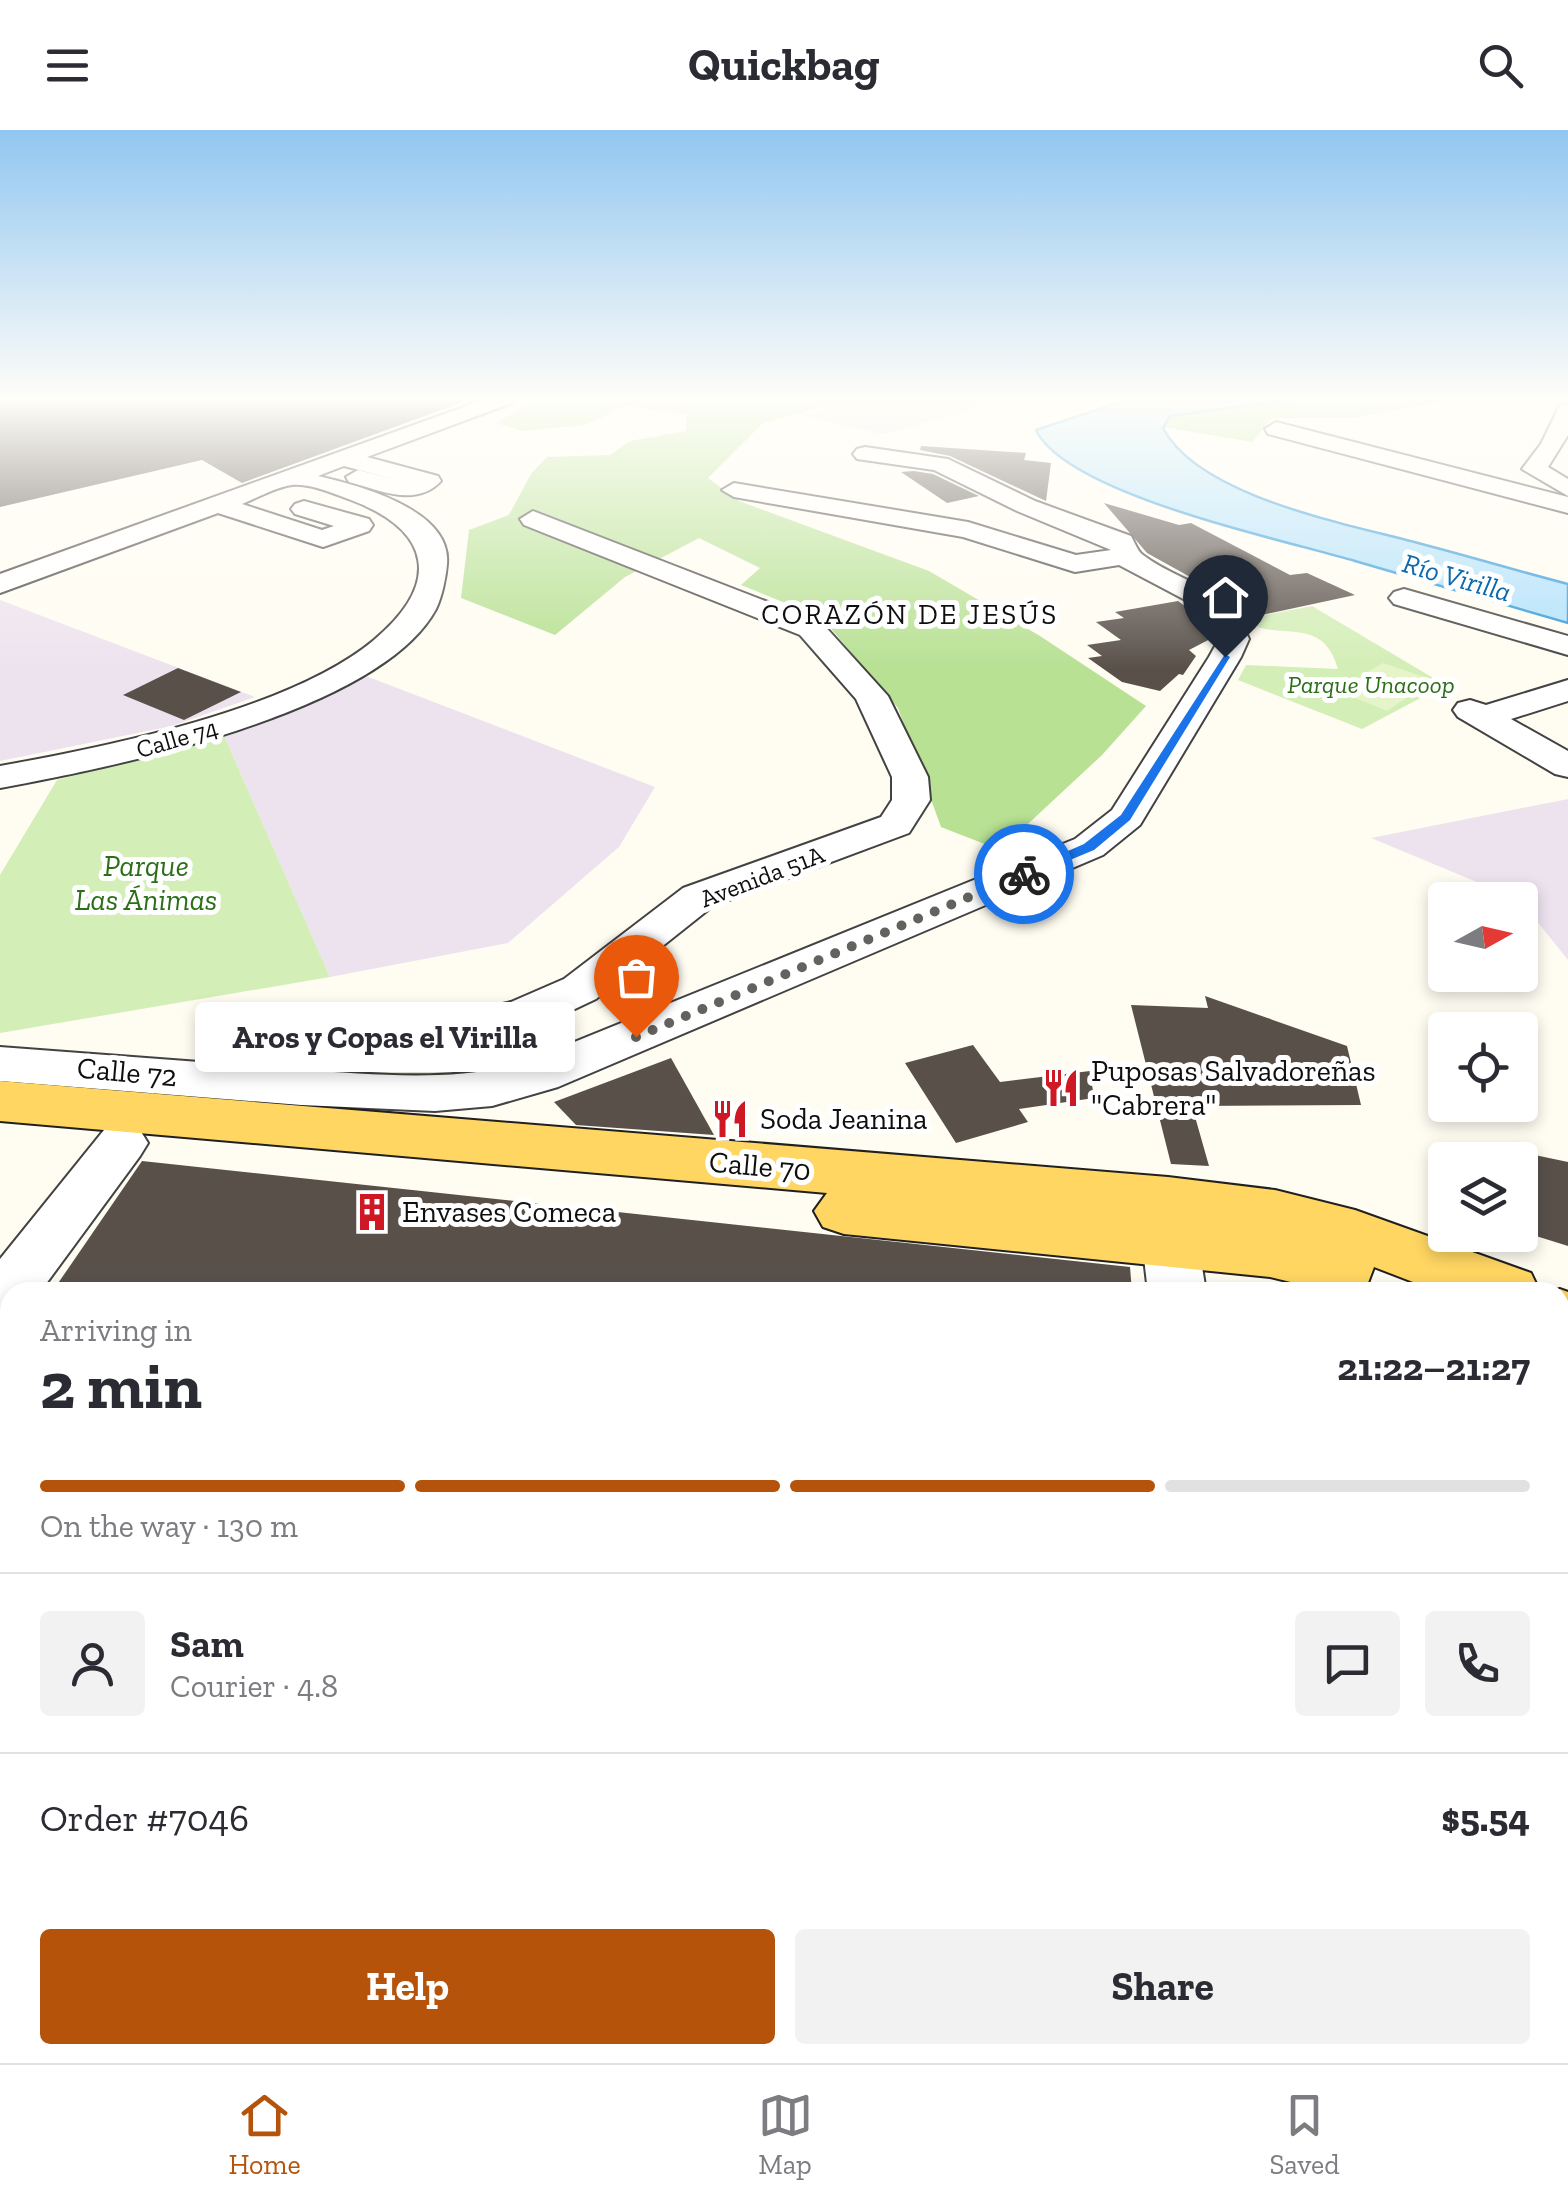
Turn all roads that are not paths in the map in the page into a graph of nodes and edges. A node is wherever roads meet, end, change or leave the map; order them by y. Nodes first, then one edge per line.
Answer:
1 (259, 489) edge
2 (340, 489) edge
3 (817, 489) edge
4 (839, 489) edge
5 (992, 489) edge
6 (1504, 489) edge
7 (734, 490) dead end
8 (248, 493) junction
9 (216, 504) junction
10 (1568, 506) edge
11 (1489, 511) dead end
12 (533, 519) dead end
13 (1568, 522) edge
14 (1123, 556) junction
15 (0, 584) edge
16 (1404, 598) dead end
17 (1568, 646) edge
18 (1568, 690) edge
19 (1568, 766) edge
20 (0, 776) edge
21 (0, 1064) edge
22 (72, 1066) junction
23 (0, 1101) edge
24 (0, 1132) edge
25 (122, 1143) junction
26 (1173, 1267) edge
27 (15, 1282) edge
28 (1383, 1282) edge
29 (1482, 1282) edge

1 - 8 street
2 - 20 street, Calle 74
3 - 7 street
4 - 14 street
5 - 14 street
6 - 10 street
8 - 9 street
8 - 9 street
9 - 15 street
11 - 13 street
12 - 22 street, Avenida 51A
14 - 22 street, Calle 72
16 - 17 street
18 - 19 street
21 - 22 street, Calle 72
23 - 29 main road, Calle 70
24 - 25 main road, Calle 70
25 - 26 main road, Calle 70
25 - 27 street
26 - 28 main road, Calle 70

